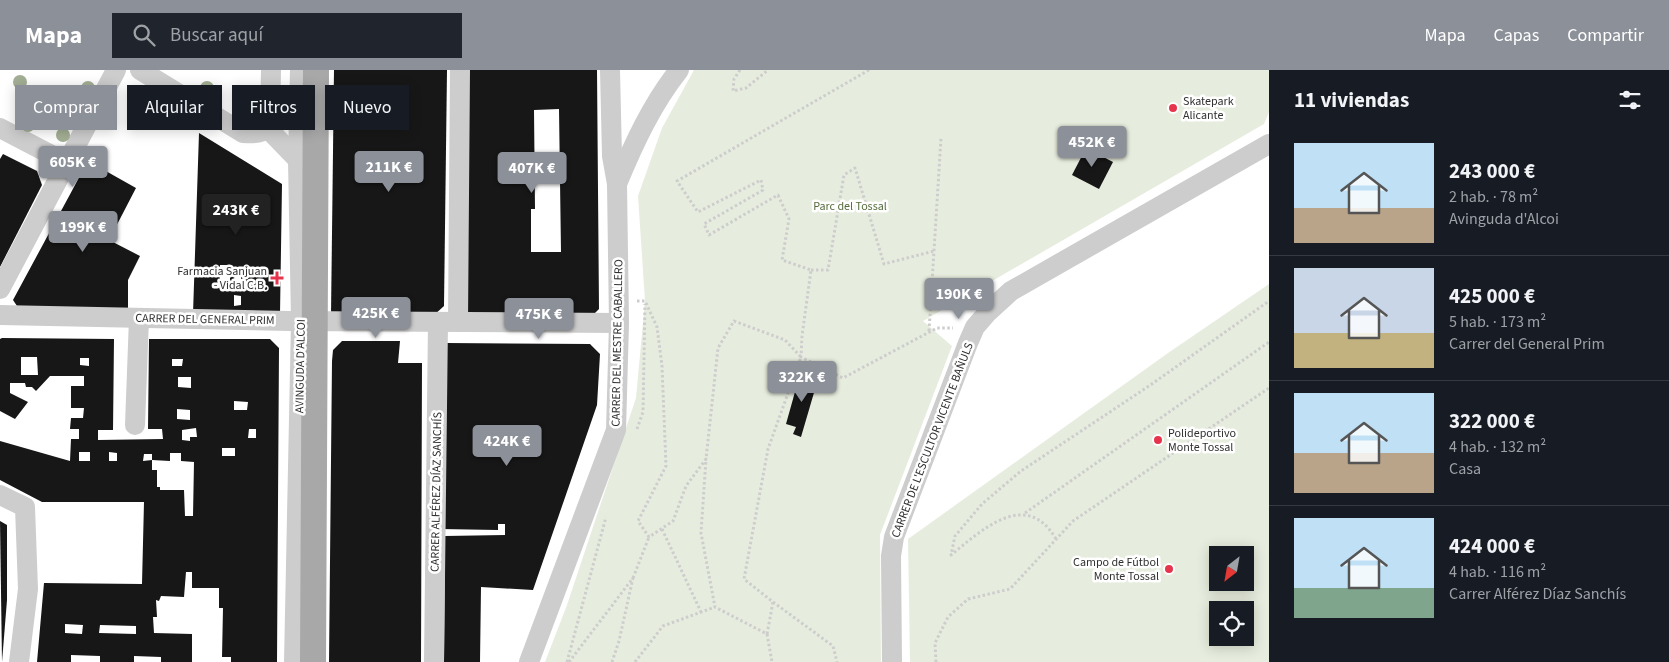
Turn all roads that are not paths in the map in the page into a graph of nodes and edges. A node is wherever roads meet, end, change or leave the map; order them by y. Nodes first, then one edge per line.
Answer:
1 (116, 70) edge
2 (140, 70) edge
3 (271, 70) edge
4 (300, 70) edge
5 (316, 70) edge
6 (460, 70) edge
7 (610, 70) edge
8 (679, 70) edge
9 (271, 85) edge
10 (232, 126) edge
11 (0, 128) edge
12 (238, 130) edge
13 (266, 130) edge
14 (272, 130) edge
15 (1269, 144) edge
16 (66, 163) junction
17 (307, 168) junction
18 (618, 184) junction
19 (0, 289) edge
20 (0, 315) edge
21 (139, 318) junction
22 (307, 321) junction
23 (448, 322) junction
24 (619, 323) junction
25 (135, 425) dead end
26 (4, 497) edge
27 (19, 662) edge
28 (294, 662) edge
29 (314, 662) edge
30 (434, 662) edge
31 (529, 662) edge
32 (892, 662) edge

1 - 16 street
2 - 10 street
3 - 9 street
4 - 17 street, AVINGUDA D'ALCOI
5 - 17 main road, AVINGUDA D'ALCOI
6 - 23 street, CARRER ALFÉREZ DÍAZ SANCHÍS
7 - 18 street, CARRER DEL MESTRE CABALLERO
8 - 18 street
11 - 16 street
12 - 13 street
14 - 17 street
15 - 32 street, CARRER DE L'ESCULTOR VICENTE BAÑULS
16 - 19 street
17 - 22 main road, AVINGUDA D'ALCOI
18 - 24 street, CARRER DEL MESTRE CABALLERO
20 - 21 street, CARRER DEL GENERAL PRIM
21 - 22 street, CARRER DEL GENERAL PRIM
21 - 25 street
22 - 23 street, CARRER DEL GENERAL PRIM
22 - 28 street, AVINGUDA D'ALCOI
22 - 29 main road, AVINGUDA D'ALCOI
23 - 24 street, CARRER DEL GENERAL PRIM
23 - 30 street, CARRER ALFÉREZ DÍAZ SANCHÍS
24 - 31 street, CARRER DEL MESTRE CABALLERO
26 - 27 street

